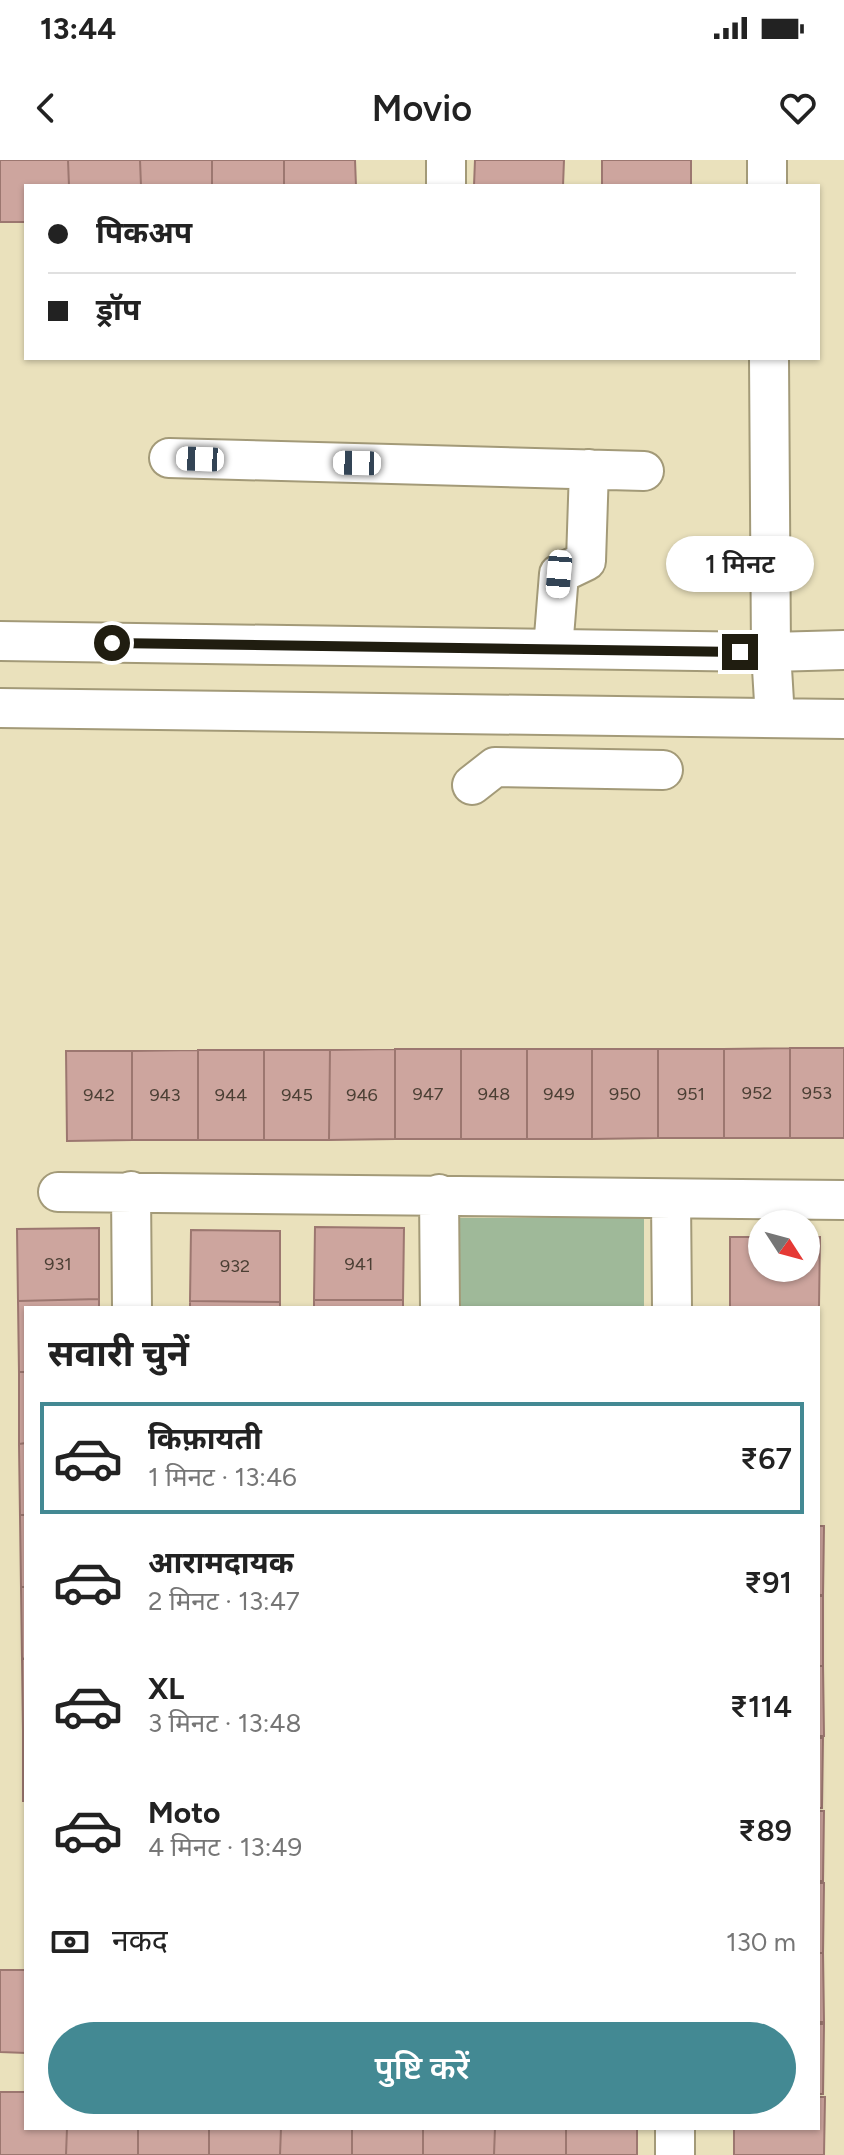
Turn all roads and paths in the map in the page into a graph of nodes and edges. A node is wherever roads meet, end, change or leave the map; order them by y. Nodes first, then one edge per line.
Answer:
1 (446, 160) edge
2 (767, 160) edge
3 (446, 184) edge
4 (767, 184) edge
5 (769, 360) edge
6 (169, 458) dead end
7 (589, 469) junction
8 (644, 471) dead end
9 (0, 641) edge
10 (553, 649) junction
11 (844, 650) edge
12 (771, 652) junction
13 (0, 708) edge
14 (501, 714) junction
15 (775, 718) junction
16 (844, 719) edge
17 (663, 770) dead end
18 (131, 1191) junction
19 (58, 1192) dead end
20 (439, 1194) junction
21 (671, 1199) junction
22 (844, 1200) edge
23 (132, 1306) edge
24 (440, 1306) edge
25 (672, 1306) edge
26 (675, 2130) edge
27 (675, 2155) edge

1 - 3 street
2 - 4 street
5 - 12 street
6 - 7 street
7 - 8 street
7 - 10 street
9 - 10 street
10 - 12 street
11 - 12 street
12 - 15 street
13 - 14 street
14 - 15 street
14 - 17 street
15 - 16 street
18 - 19 street
18 - 20 street
18 - 23 street
20 - 21 street
20 - 24 street
21 - 22 street
21 - 25 street
26 - 27 street

